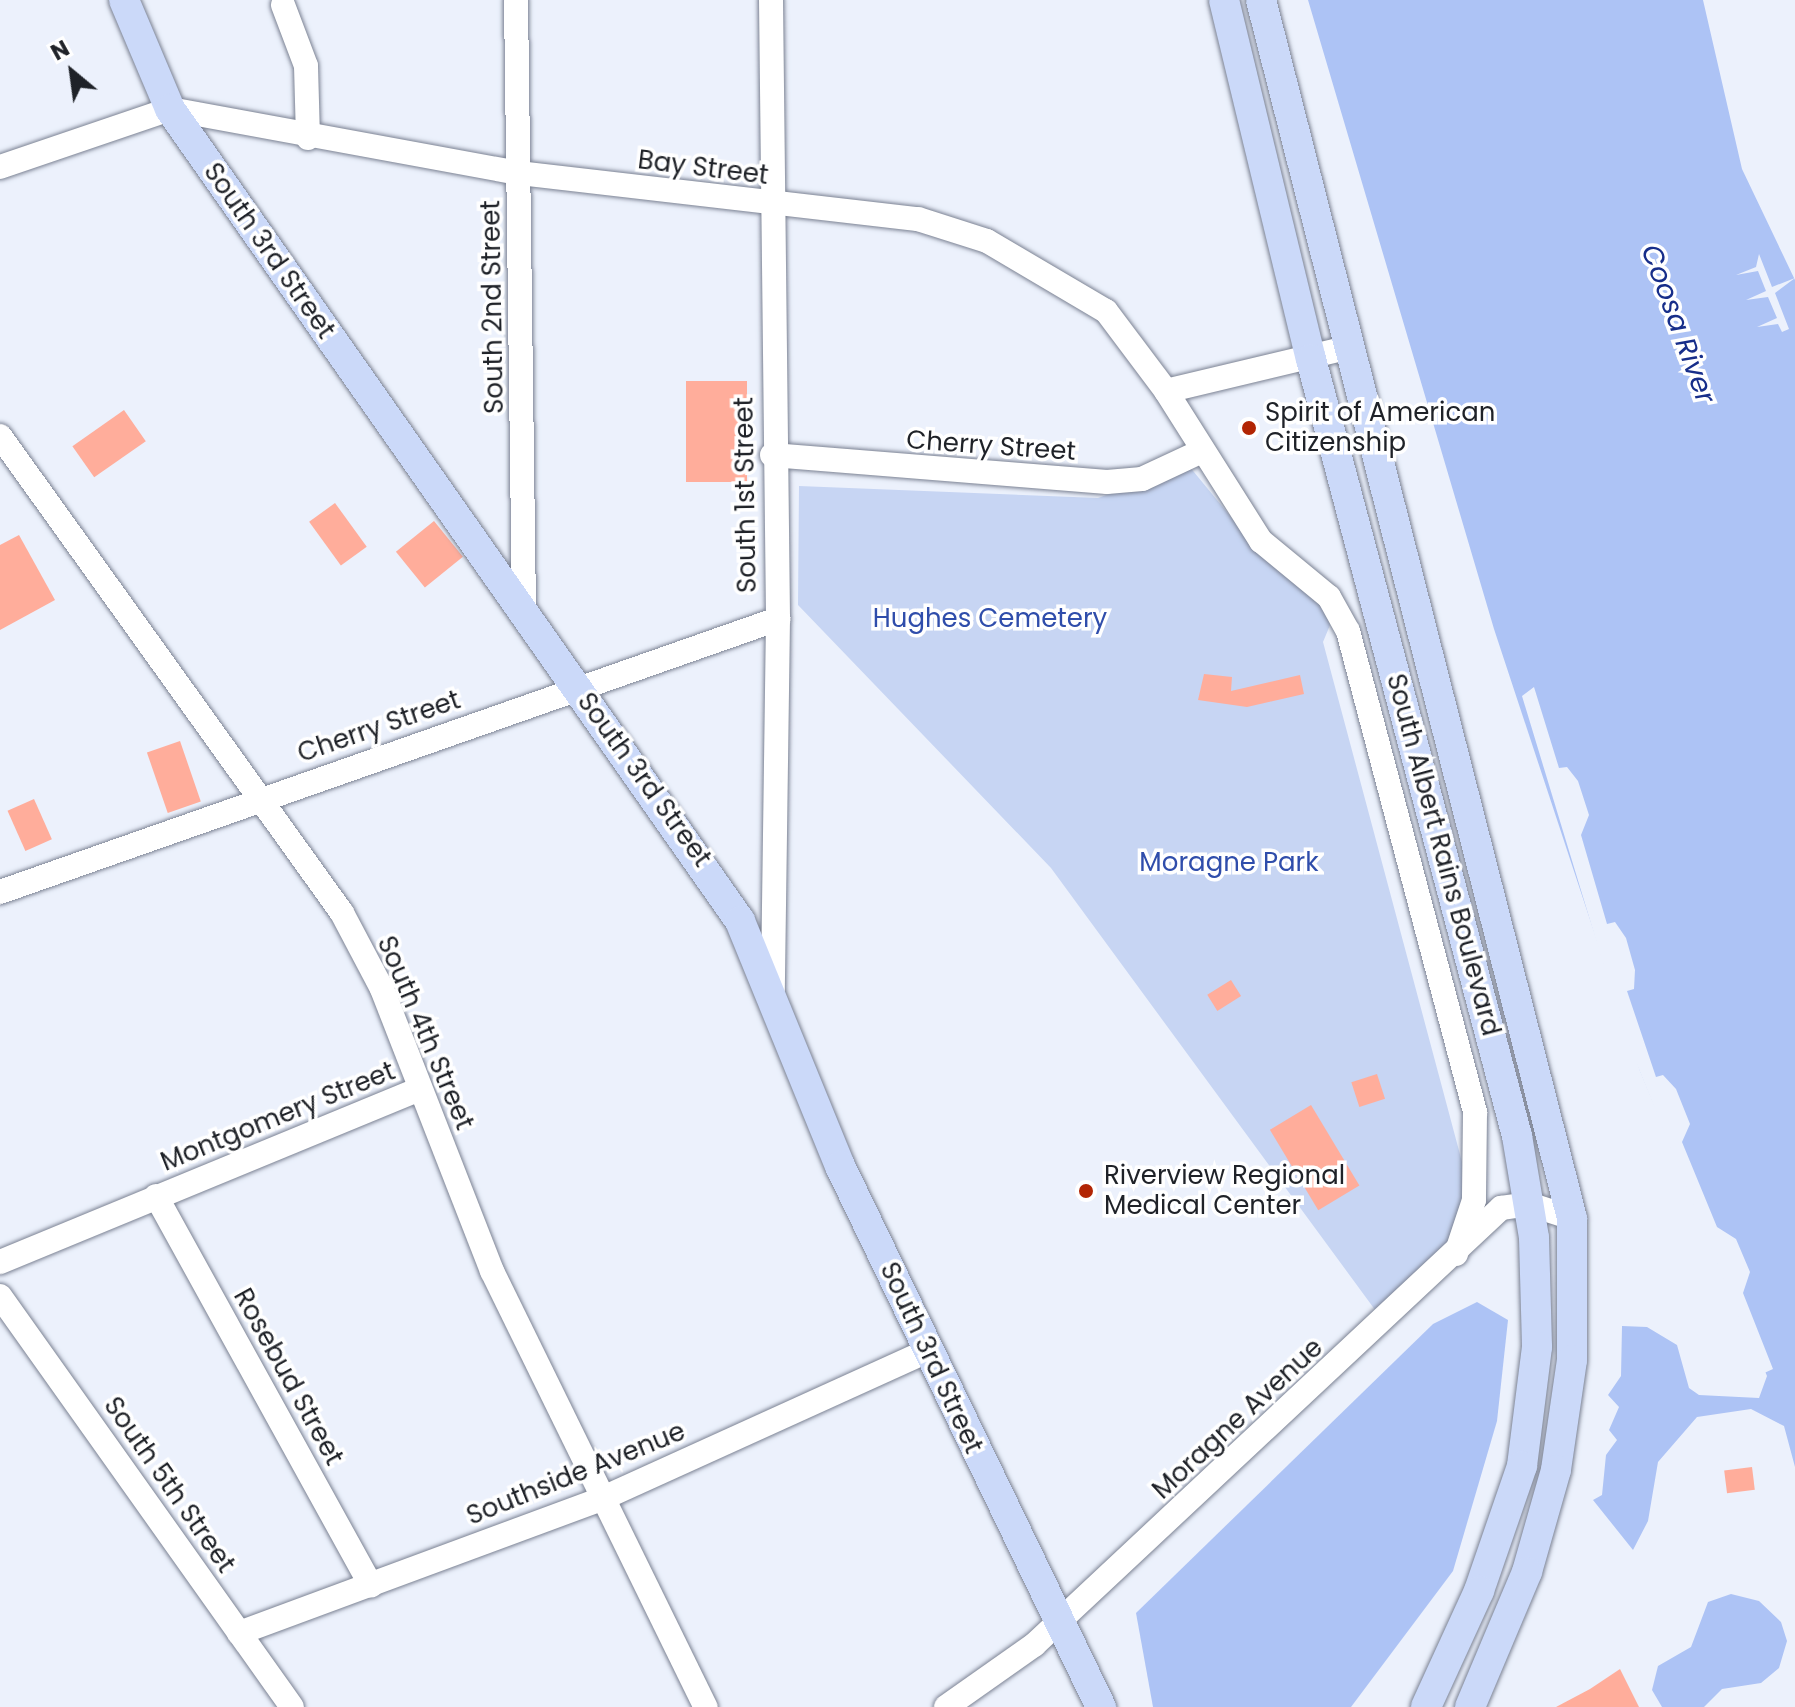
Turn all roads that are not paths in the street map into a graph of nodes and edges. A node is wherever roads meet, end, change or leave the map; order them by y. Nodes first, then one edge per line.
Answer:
1 (124, 0) edge
2 (516, 0) edge
3 (771, 0) edge
4 (1224, 0) edge
5 (1261, 0) edge
6 (283, 5) dead end
7 (170, 109) junction
8 (308, 138) junction
9 (0, 167) edge
10 (519, 173) junction
11 (771, 205) junction
12 (1347, 348) junction
13 (1311, 359) junction
14 (1166, 391) junction
15 (0, 436) edge
16 (1200, 452) junction
17 (772, 455) junction
18 (524, 613) junction
19 (778, 619) junction
20 (577, 687) junction
21 (259, 799) junction
22 (0, 892) edge
23 (773, 989) junction
24 (420, 1089) junction
25 (156, 1196) junction
26 (1529, 1204) junction
27 (1572, 1218) junction
28 (1456, 1254) junction
29 (0, 1262) edge
30 (0, 1296) edge
31 (928, 1351) junction
32 (601, 1499) junction
33 (371, 1586) junction
34 (1058, 1621) junction
35 (239, 1633) junction
36 (292, 1707) edge
37 (706, 1707) edge
38 (946, 1707) edge
39 (1101, 1707) edge
40 (1426, 1707) edge
41 (1470, 1707) edge

1 - 7 main road, South 3rd Street
2 - 10 street, South 2nd Street
3 - 11 street, South 1st Street
4 - 13 main road, South Albert Rains Boulevard
5 - 12 main road, South Albert Rains Boulevard
6 - 8 street
7 - 8 street, Bay Street
7 - 9 street
7 - 18 main road, South 3rd Street
8 - 10 street, Bay Street
10 - 11 street, Bay Street
10 - 18 street, South 2nd Street
11 - 14 street, Bay Street
11 - 17 street, South 1st Street
12 - 13 street
12 - 27 main road, South Albert Rains Boulevard
13 - 14 street
13 - 26 main road, South Albert Rains Boulevard
14 - 16 street, Bay Street
15 - 21 street, South 4th Street
16 - 17 street, Cherry Street
16 - 28 street, Bay Street
17 - 19 street, South 1st Street
18 - 20 main road, South 3rd Street
19 - 20 street, Cherry Street
19 - 23 street, South 1st Street
20 - 21 street, Cherry Street
20 - 23 main road, South 3rd Street
21 - 22 street, Cherry Street
21 - 24 street, South 4th Street
23 - 31 main road, South 3rd Street
24 - 25 street, Montgomery Street
24 - 32 street, South 4th Street
25 - 29 street, Montgomery Street
25 - 33 street, Rosebud Street
26 - 27 street
26 - 28 street, Moragne Avenue
26 - 40 main road, South Albert Rains Boulevard
27 - 41 main road, South Albert Rains Boulevard
28 - 34 street, Moragne Avenue
30 - 35 street, South 5th Street
31 - 32 street, Southside Avenue
31 - 34 main road, South 3rd Street
32 - 33 street, Southside Avenue
32 - 37 street, South 4th Street
33 - 35 street, Southside Avenue
34 - 38 street, Moragne Avenue
34 - 39 main road, South 3rd Street
35 - 36 street, South 5th Street

